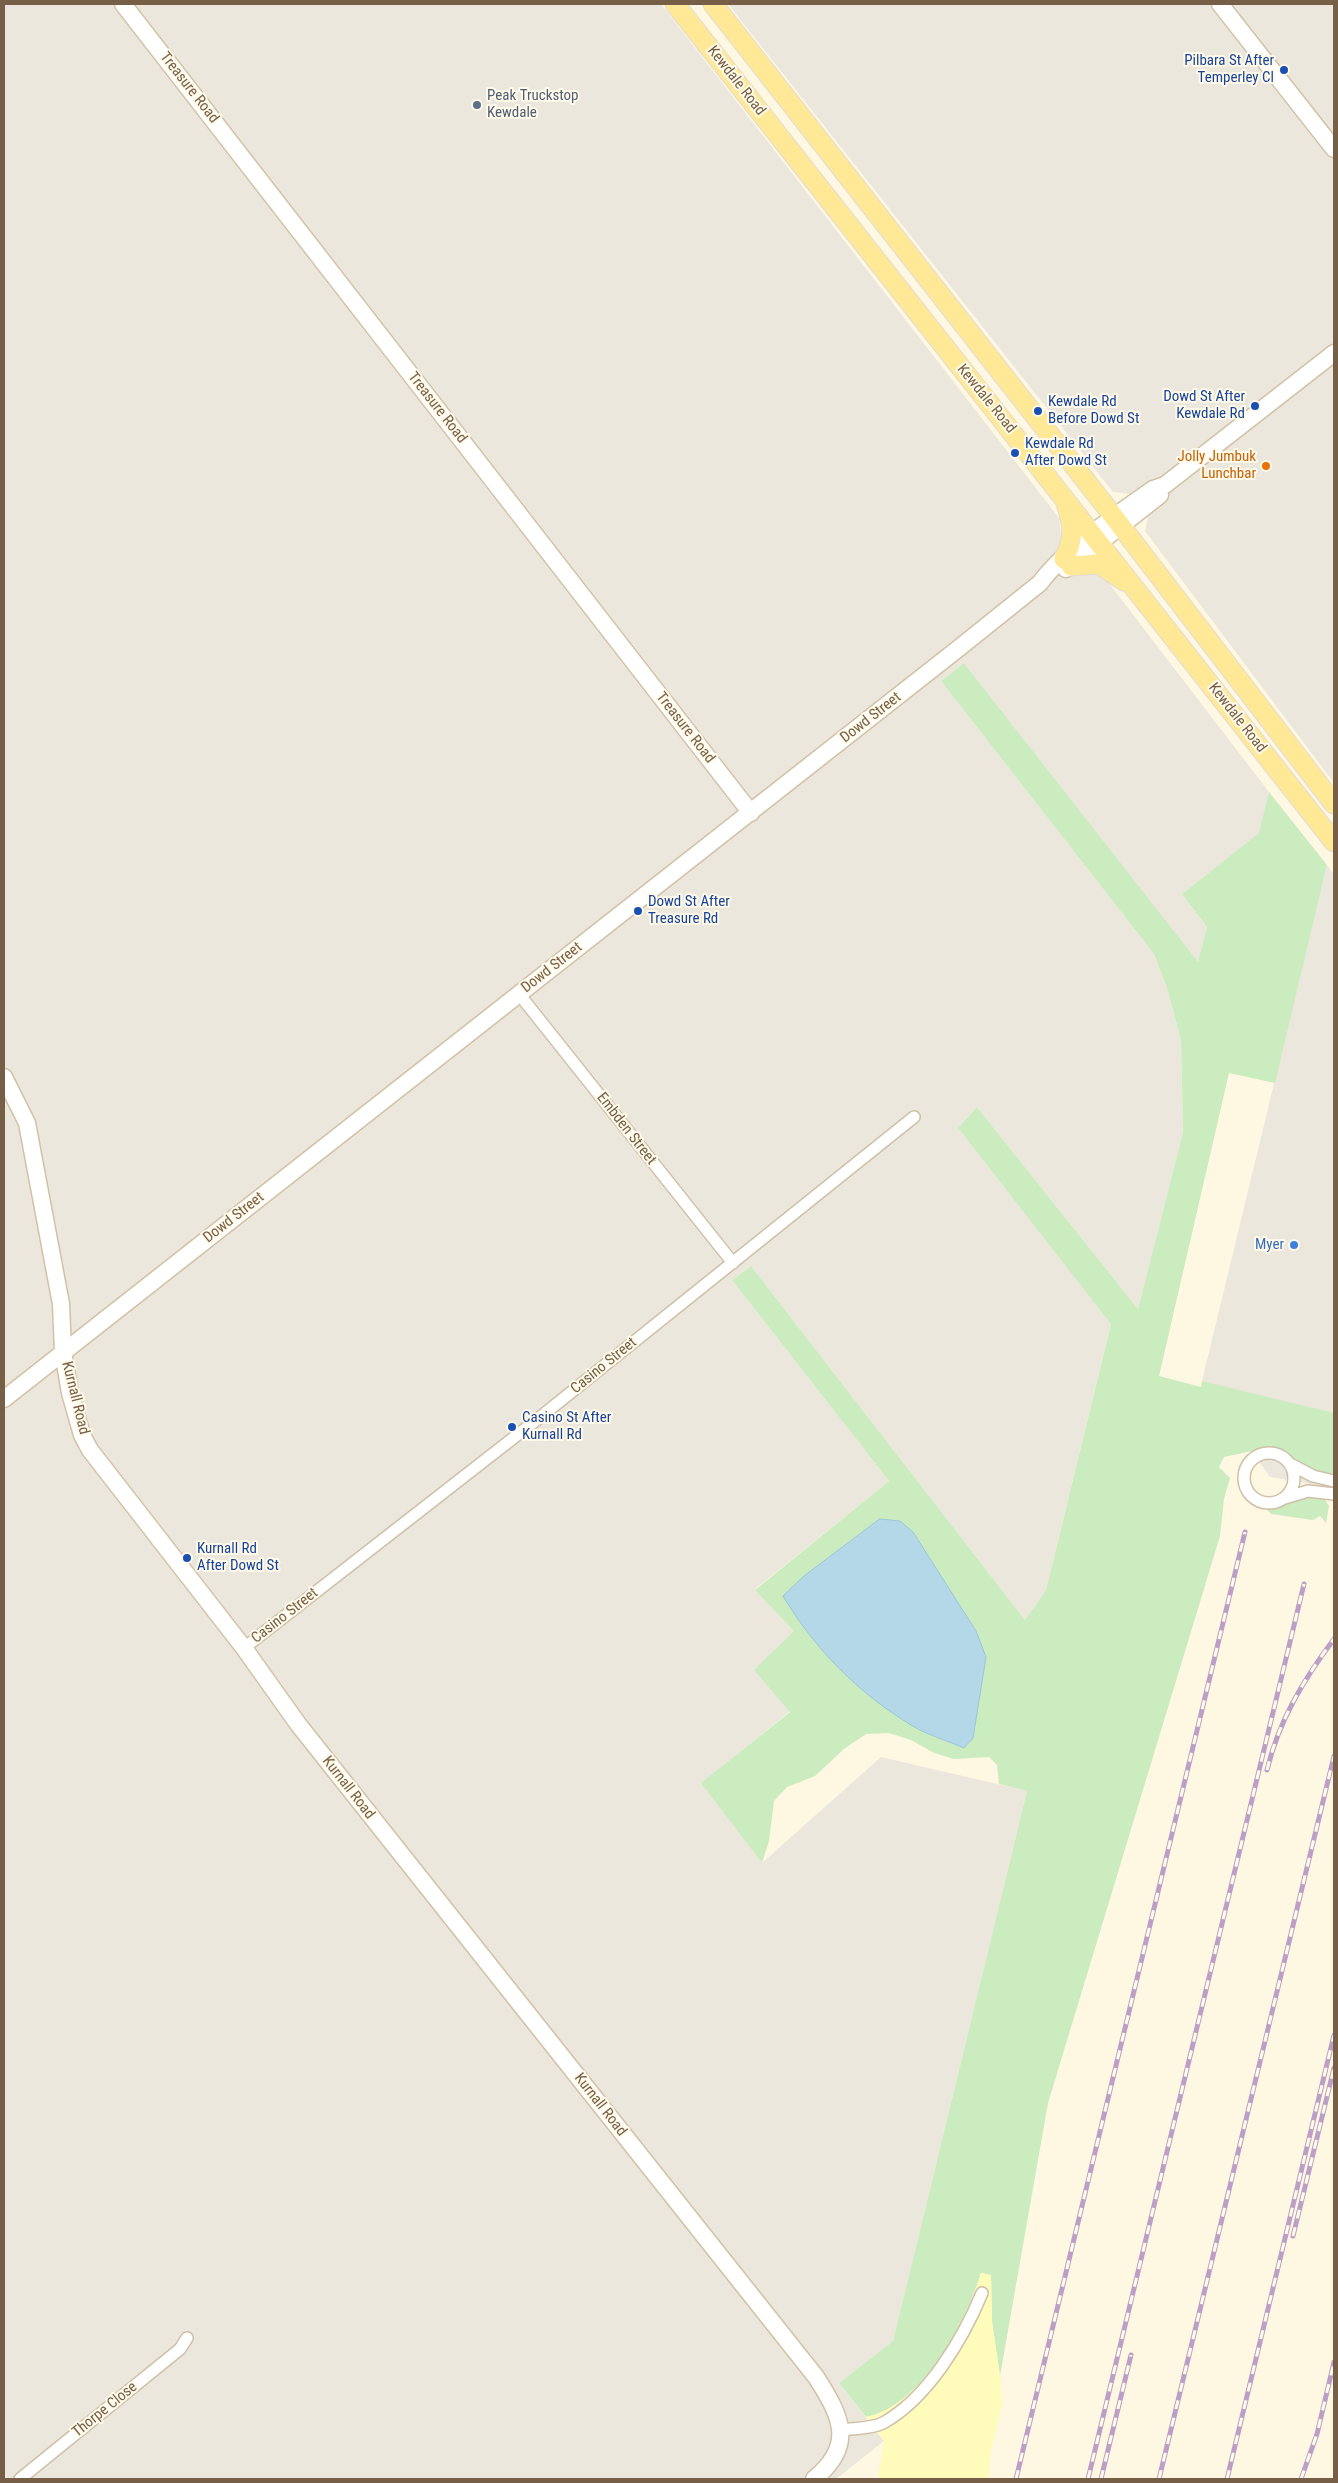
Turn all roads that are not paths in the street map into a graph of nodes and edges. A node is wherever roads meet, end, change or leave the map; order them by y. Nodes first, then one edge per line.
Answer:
1 (123, 4) edge
2 (676, 4) edge
3 (713, 4) edge
4 (1220, 4) edge
5 (1334, 149) edge
6 (943, 298) junction
7 (943, 344) junction
8 (1334, 353) edge
9 (1064, 497) junction
10 (1118, 522) junction
11 (1097, 538) junction
12 (1068, 562) junction
13 (1135, 588) junction
14 (1334, 804) edge
15 (751, 813) junction
16 (1334, 842) edge
17 (519, 994) junction
18 (4, 1077) edge
19 (914, 1117) dead end
20 (733, 1263) junction
21 (64, 1352) junction
22 (4, 1398) edge
23 (1290, 1464) junction
24 (1334, 1481) edge
25 (1334, 1494) edge
26 (1284, 1498) junction
27 (244, 1648) junction
28 (982, 2292) dead end
29 (187, 2338) dead end
30 (841, 2430) junction
31 (20, 2479) edge
32 (814, 2479) edge

1 - 15 street, Treasure Road
2 - 7 main road, Kewdale Road
3 - 6 main road, Kewdale Road
4 - 5 street
6 - 7 main road
6 - 10 main road, Kewdale Road
7 - 9 main road, Kewdale Road
8 - 10 street, Dowd Street
9 - 11 main road, Kewdale Road
9 - 12 main road
10 - 11 street, Dowd Street
10 - 14 main road, Kewdale Road
11 - 12 street, Dowd Street
11 - 13 main road, Kewdale Road
12 - 13 main road
12 - 15 street, Dowd Street
13 - 16 main road, Kewdale Road
15 - 17 street, Dowd Street
17 - 20 street, Embden Street
17 - 21 street, Dowd Street
18 - 21 street, Kurnall Road
19 - 20 street, Casino Street
20 - 27 street, Casino Street
21 - 22 street, Dowd Street
21 - 27 street, Kurnall Road
23 - 24 street
23 - 26 street
23 - 26 street
25 - 26 street
27 - 30 street, Kurnall Road
28 - 30 street
29 - 31 street, Thorpe Close
30 - 32 street

